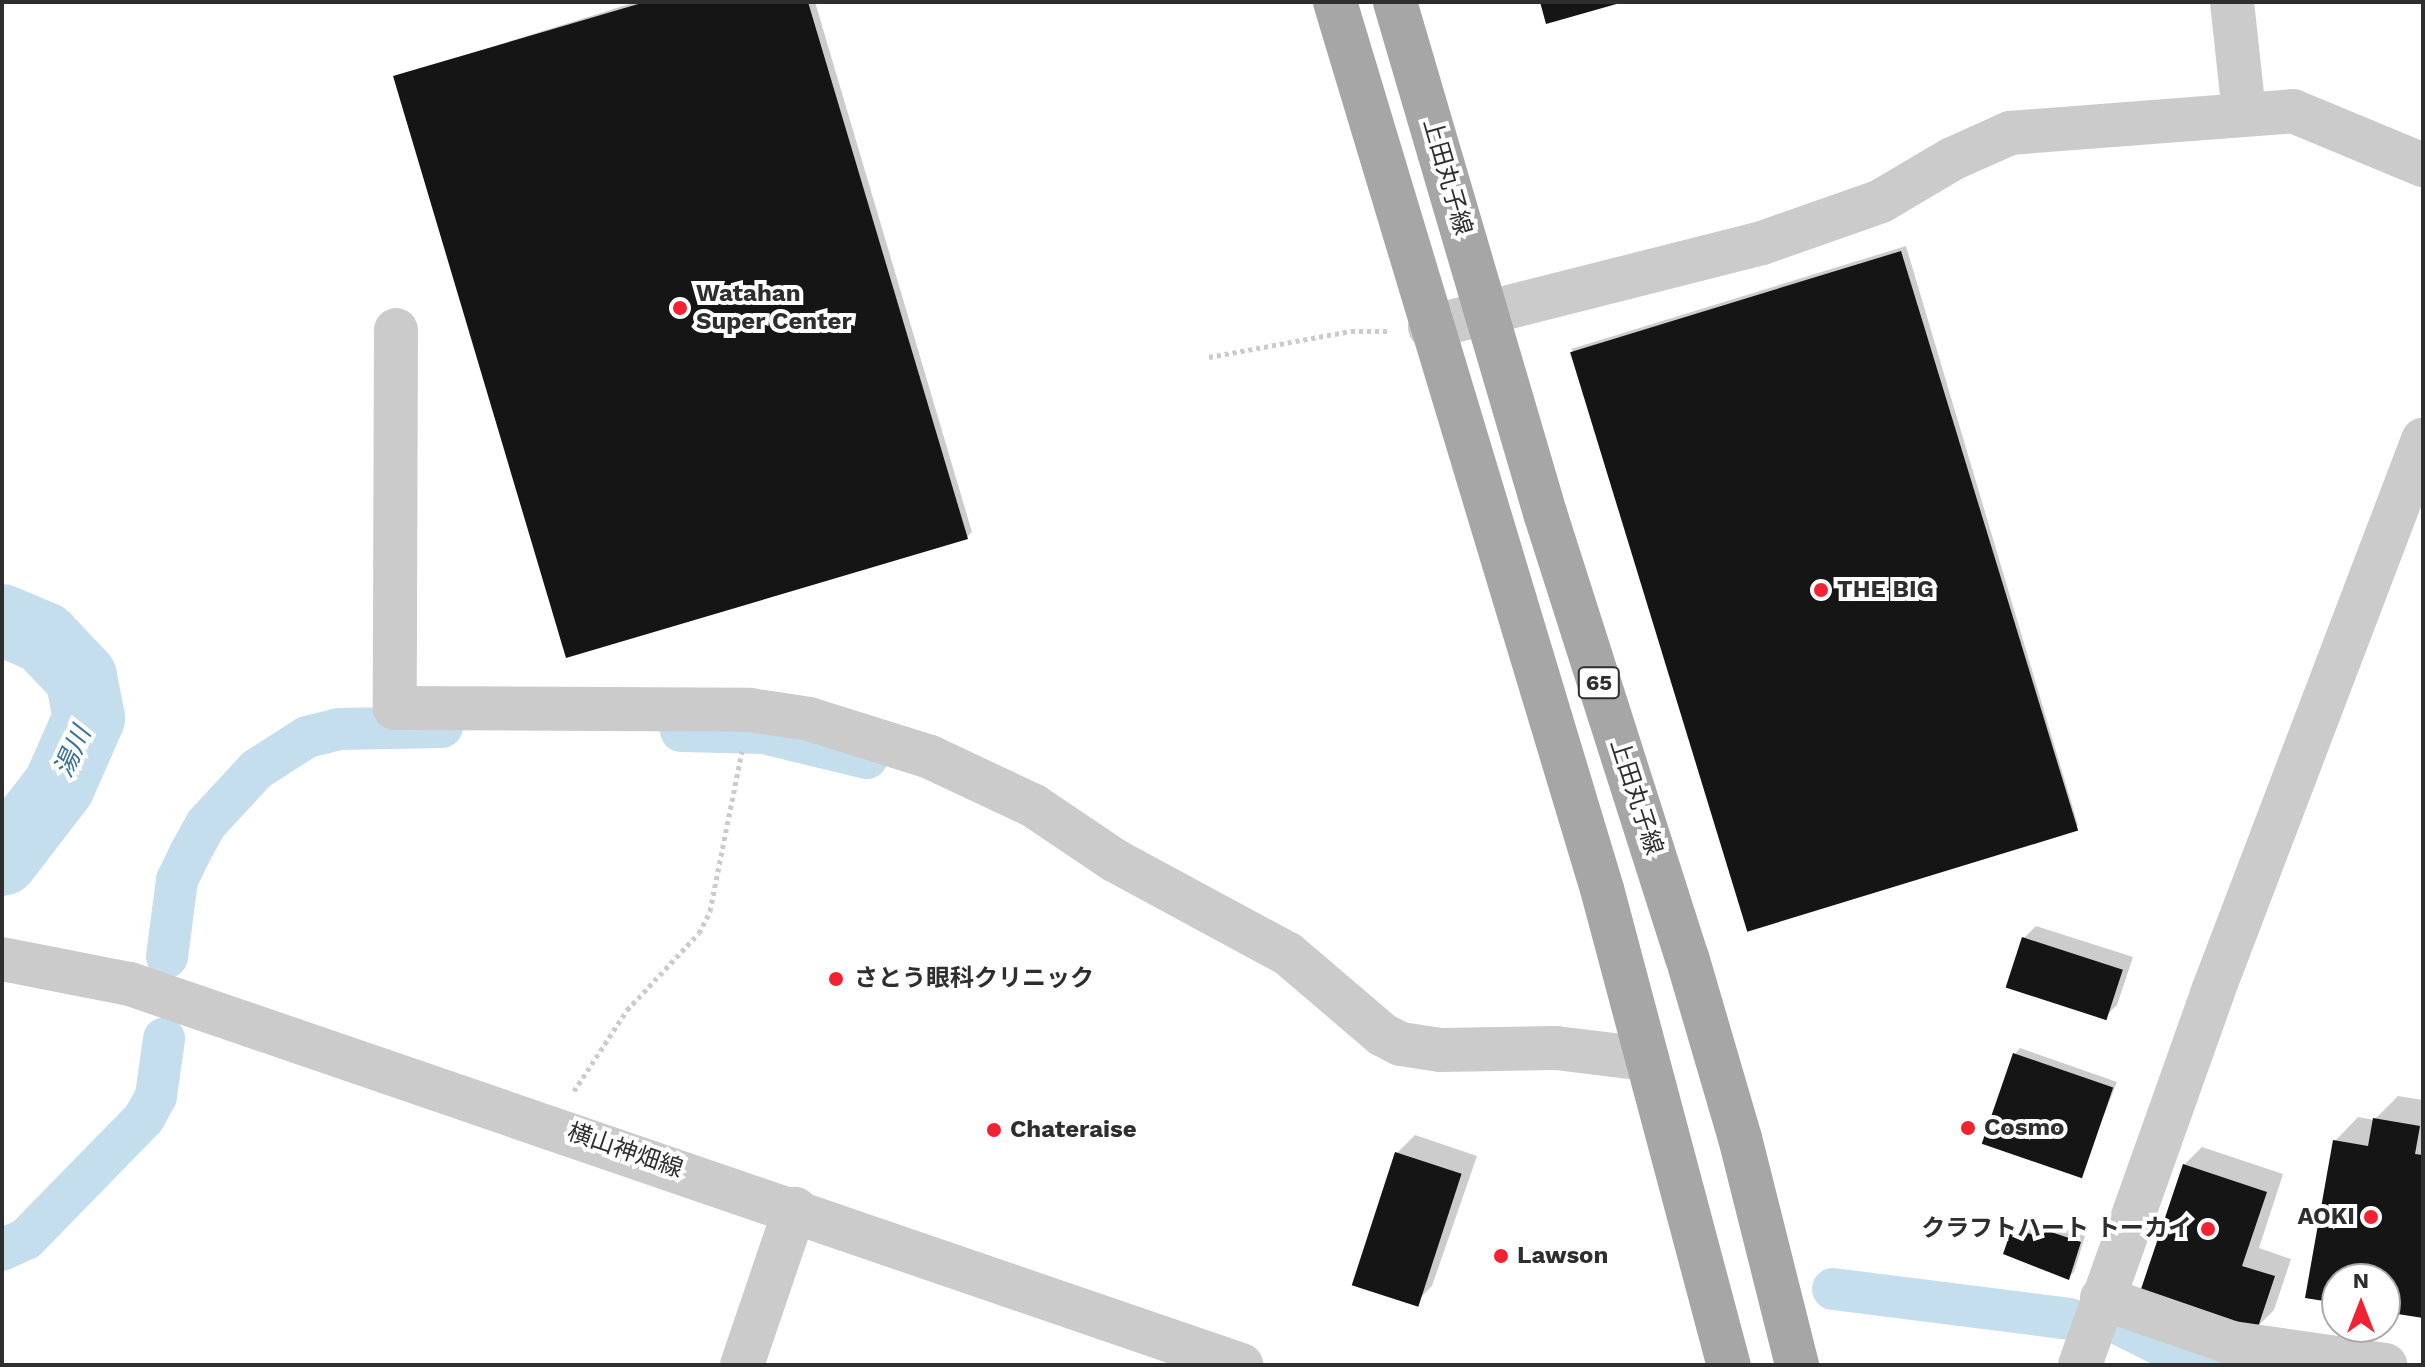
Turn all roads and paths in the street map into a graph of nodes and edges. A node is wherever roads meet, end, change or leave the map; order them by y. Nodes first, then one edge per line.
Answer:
1 (1335, 2) edge
2 (1395, 2) edge
3 (2232, 2) edge
4 (2244, 113) junction
5 (2423, 165) edge
6 (1487, 313) junction
7 (1430, 327) junction
8 (396, 330) dead end
9 (1209, 357) dead end
10 (2423, 440) edge
11 (743, 742) dead end
12 (2, 959) edge
13 (1647, 1059) junction
14 (552, 1126) junction
15 (795, 1209) junction
16 (2102, 1298) junction
17 (742, 1365) edge
18 (1241, 1365) edge
19 (1729, 1365) edge
20 (1797, 1365) edge
21 (2080, 1365) edge
22 (2385, 1365) edge

1 - 7 main road, 65
2 - 6 main road, 上田丸子線 / 65
3 - 4 street
4 - 5 street
4 - 6 street
6 - 7 street
6 - 20 main road, 上田丸子線 / 65
7 - 9 path
7 - 13 main road, 65
8 - 13 street
10 - 16 street
11 - 14 path
12 - 14 street, 横山神畑線
13 - 19 main road, 65
14 - 15 street, 横山神畑線
15 - 17 street
15 - 18 street, 横山神畑線
16 - 21 street
16 - 22 street

